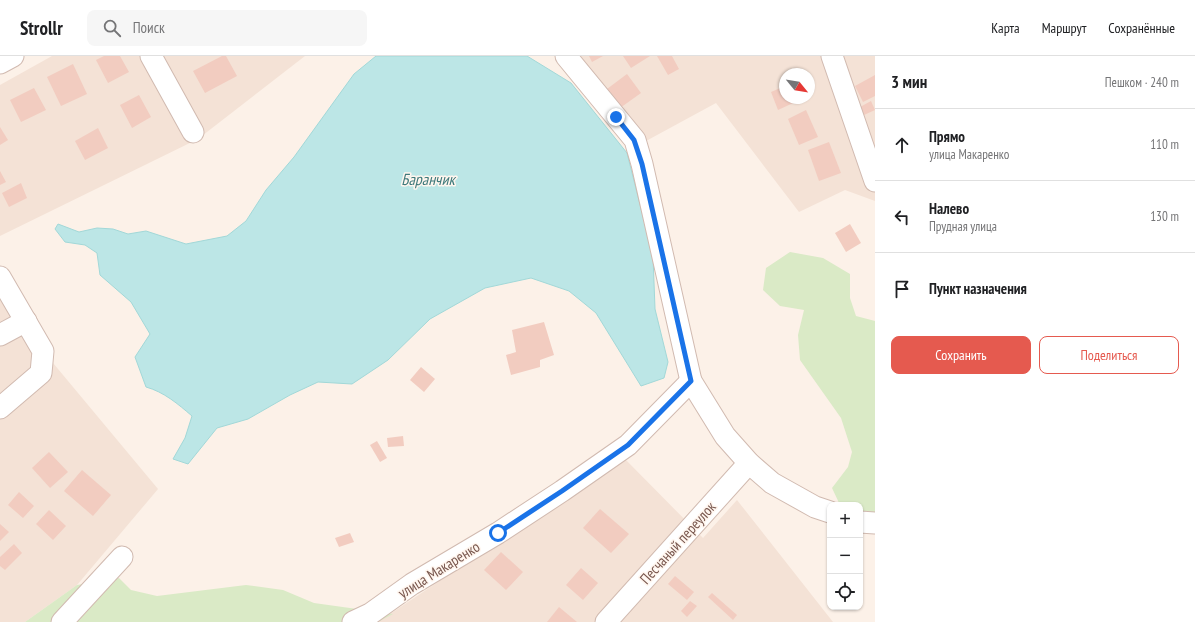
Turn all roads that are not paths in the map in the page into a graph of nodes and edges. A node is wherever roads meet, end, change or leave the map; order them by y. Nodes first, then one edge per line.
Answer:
1 (13, 56) edge
2 (151, 56) edge
3 (566, 56) edge
4 (832, 56) edge
5 (0, 63) edge
6 (192, 132) dead end
7 (875, 181) edge
8 (0, 277) edge
9 (26, 321) junction
10 (0, 335) edge
11 (691, 381) junction
12 (0, 408) edge
13 (749, 463) junction
14 (827, 511) edge
15 (863, 522) edge
16 (875, 523) edge
17 (122, 557) dead end
18 (366, 619) edge
19 (62, 622) edge
20 (606, 622) edge

1 - 5 street
2 - 6 street
3 - 11 street
4 - 7 street
8 - 9 street
9 - 10 street
9 - 12 street
11 - 13 street
11 - 18 street, улица Макаренко
13 - 14 street
13 - 20 street, Песчаный переулок
15 - 16 street
17 - 19 street

